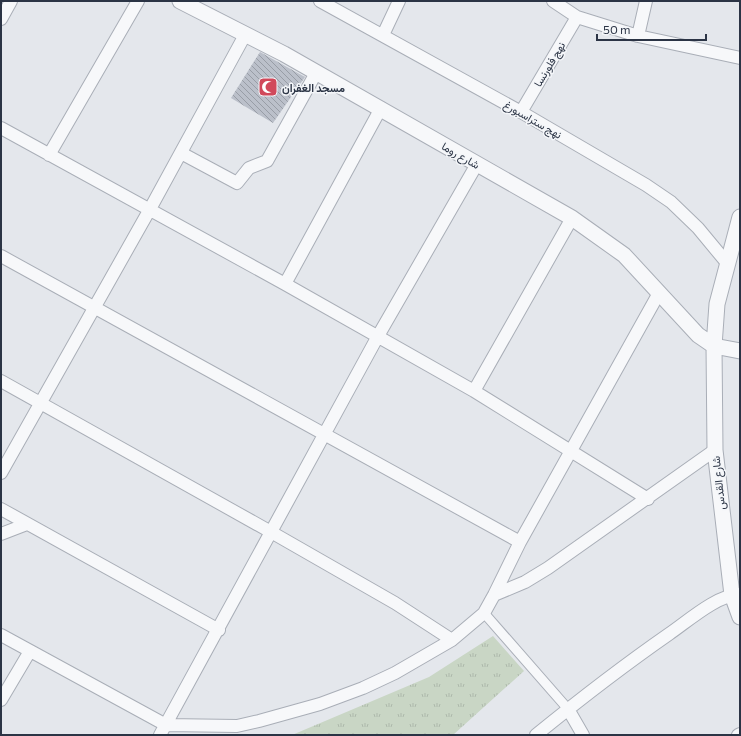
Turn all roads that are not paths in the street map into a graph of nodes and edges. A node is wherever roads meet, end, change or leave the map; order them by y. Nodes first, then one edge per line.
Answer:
1 (11, 1) edge
2 (138, 1) edge
3 (180, 1) edge
4 (320, 1) edge
5 (399, 1) edge
6 (552, 1) edge
7 (646, 1) edge
8 (577, 17) junction
9 (1, 19) edge
10 (383, 35) junction
11 (245, 36) junction
12 (638, 36) junction
13 (740, 58) edge
14 (316, 73) junction
15 (381, 108) junction
16 (520, 112) junction
17 (1, 128) edge
18 (181, 153) junction
19 (49, 155) junction
20 (477, 164) junction
21 (150, 210) junction
22 (740, 217) edge
23 (572, 218) junction
24 (1, 256) edge
25 (727, 263) junction
26 (285, 284) junction
27 (659, 293) junction
28 (94, 308) junction
29 (378, 336) junction
30 (714, 346) junction
31 (740, 351) edge
32 (1, 382) edge
33 (474, 391) junction
34 (41, 403) junction
35 (324, 435) junction
36 (570, 450) junction
37 (715, 450) junction
38 (1, 473) edge
39 (648, 499) junction
40 (1, 509) edge
41 (27, 524) junction
42 (271, 532) junction
43 (1, 534) edge
44 (520, 542) junction
45 (736, 594) edge
46 (494, 595) junction
47 (484, 613) junction
48 (740, 617) edge
49 (219, 630) junction
50 (1, 635) edge
51 (452, 640) junction
52 (30, 651) junction
53 (1, 700) edge
54 (568, 709) junction
55 (163, 730) edge
56 (536, 735) edge
57 (582, 735) edge

1 - 9 street
2 - 19 street
3 - 11 street, شارع روما
4 - 10 street, نهج ستراسبورغ
5 - 10 street
6 - 8 street
7 - 12 street
8 - 12 street
8 - 16 street, نهج فلورنسا
10 - 16 street, نهج ستراسبورغ
11 - 14 street, شارع روما
11 - 18 street
12 - 13 street
14 - 15 street, شارع روما
14 - 18 street
15 - 20 street, شارع روما
15 - 26 street
16 - 25 street, نهج ستراسبورغ
17 - 19 street
18 - 21 street
19 - 21 street
20 - 23 street, شارع روما
20 - 29 street
21 - 26 street
21 - 28 street
22 - 25 street, شارع القدس
23 - 27 street, شارع روما
23 - 33 street
24 - 28 street
25 - 30 street, شارع القدس
26 - 29 street
27 - 30 street, شارع روما
27 - 36 street
28 - 34 street
28 - 35 street
29 - 33 street
29 - 35 street
30 - 31 street
30 - 37 street, شارع القدس
32 - 34 street
33 - 36 street
34 - 38 street
34 - 42 street
35 - 42 street
35 - 44 street
36 - 39 street
36 - 44 street
37 - 39 street
37 - 45 street, شارع القدس
39 - 46 street
40 - 41 street
41 - 43 street
41 - 49 street
42 - 49 street
42 - 51 street
44 - 46 street
45 - 48 street, شارع القدس
45 - 54 street
46 - 47 street
47 - 51 street
47 - 54 street
49 - 55 street
50 - 52 street
51 - 55 street
52 - 53 street
52 - 55 street
54 - 56 street
54 - 57 street

